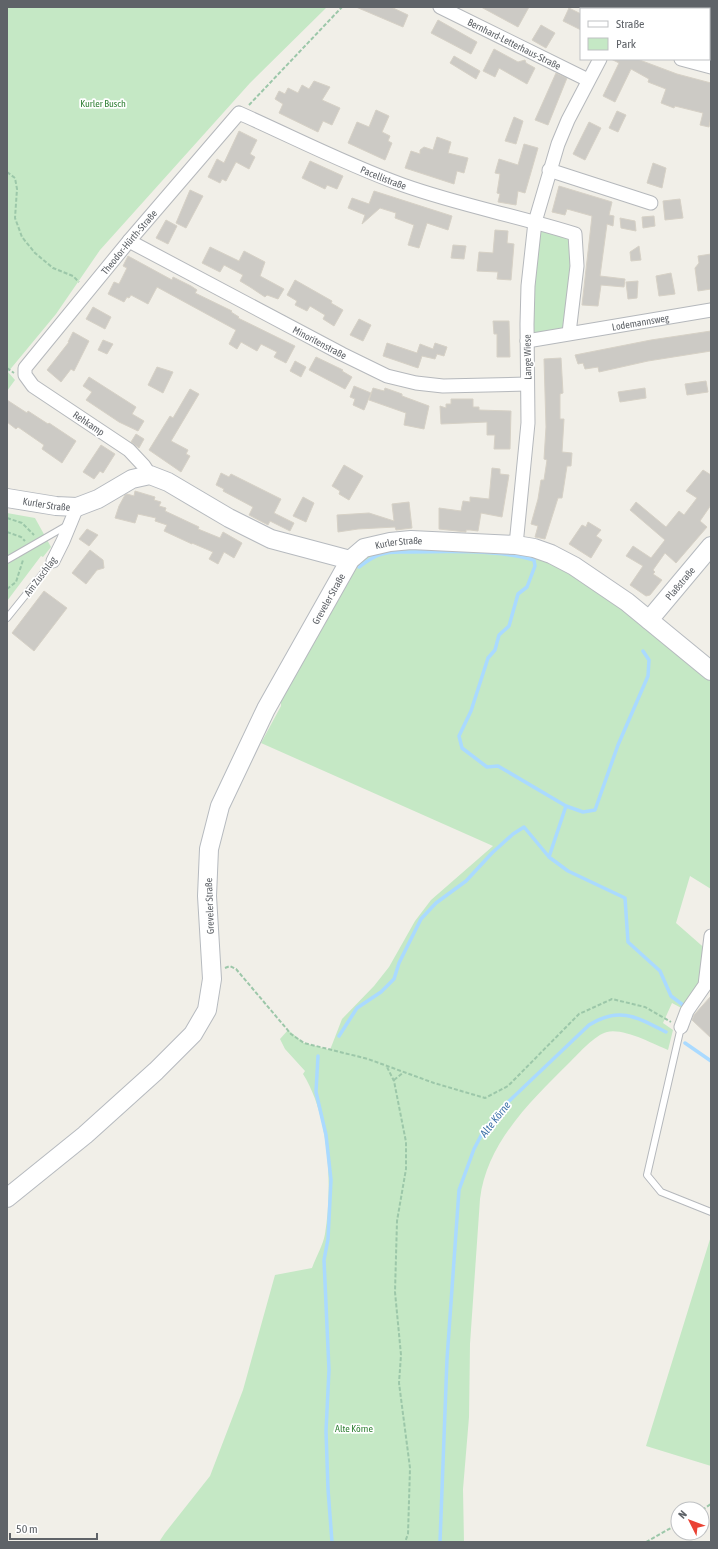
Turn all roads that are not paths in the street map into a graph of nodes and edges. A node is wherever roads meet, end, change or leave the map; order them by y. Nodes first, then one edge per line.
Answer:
1 (440, 7) edge
2 (599, 60) edge
3 (685, 60) edge
4 (711, 67) edge
5 (588, 80) junction
6 (239, 114) joint
7 (549, 170) junction
8 (651, 203) dead end
9 (535, 222) junction
10 (129, 241) junction
11 (711, 310) edge
12 (570, 333) junction
13 (527, 341) junction
14 (25, 375) joint
15 (527, 384) junction
16 (150, 475) junction
17 (7, 498) edge
18 (77, 507) junction
19 (70, 524) junction
20 (516, 545) junction
21 (711, 546) edge
22 (7, 560) edge
23 (350, 560) junction
24 (53, 561) joint
25 (7, 618) edge
26 (649, 620) junction
27 (711, 671) edge
28 (711, 936) edge
29 (681, 1027) joint
30 (7, 1198) edge
31 (711, 1212) edge

1 - 5 street, Bernhard-Letterhaus-Straße
2 - 5 street, Lange Wiese
3 - 4 street
5 - 7 street, Lange Wiese
6 - 9 street, Pacellistraße
6 - 10 street, Theodor-Hürth-Straße
7 - 8 street
7 - 9 street, Lange Wiese
9 - 12 street
9 - 13 street, Lange Wiese
10 - 14 street, Theodor-Hürth-Straße
10 - 15 street, Minoritenstraße
11 - 12 street, Lodemannsweg
12 - 13 street, Lodemannsweg
13 - 15 street, Lange Wiese
14 - 16 street, Rehkamp
15 - 20 street, Lange Wiese
16 - 18 street, Kurler Straße
16 - 23 street
17 - 18 street, Kurler Straße
18 - 19 street, Am Zuschlag
19 - 22 lane
19 - 24 street, Am Zuschlag
20 - 23 street, Kurler Straße
20 - 26 street, Kurler Straße
21 - 26 street, Plaßstraße
23 - 30 street, Greveler Straße
24 - 25 lane, Am Zuschlag
26 - 27 street, Kurler Straße
28 - 29 street
29 - 31 lane

